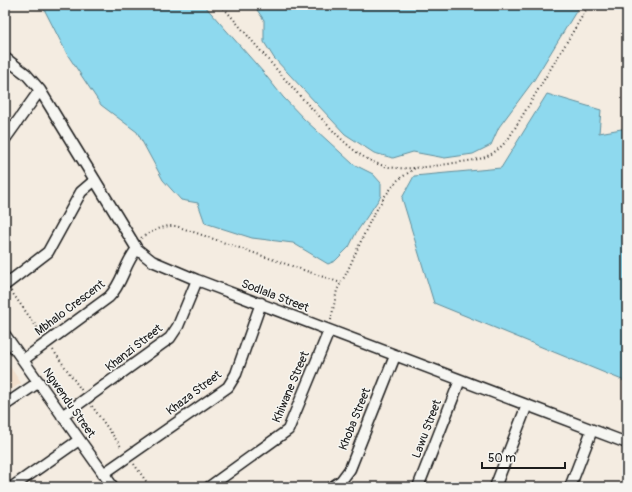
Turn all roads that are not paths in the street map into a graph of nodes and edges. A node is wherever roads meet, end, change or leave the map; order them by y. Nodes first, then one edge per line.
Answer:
1 (5, 58) edge
2 (40, 90) junction
3 (5, 139) edge
4 (95, 180) junction
5 (137, 249) junction
6 (197, 280) junction
7 (6, 285) edge
8 (261, 303) junction
9 (329, 331) junction
10 (5, 335) edge
11 (395, 356) junction
12 (23, 360) junction
13 (460, 380) junction
14 (39, 382) junction
15 (5, 406) edge
16 (527, 406) junction
17 (62, 416) junction
18 (592, 430) junction
19 (79, 440) junction
20 (627, 443) edge
21 (103, 474) junction
22 (12, 487) edge
23 (113, 487) edge
24 (209, 487) edge
25 (332, 487) edge
26 (418, 487) edge
27 (494, 487) edge
28 (570, 487) edge

1 - 2 street, Sodlala Street
2 - 3 street
2 - 4 street, Sodlala Street
4 - 5 street, Sodlala Street
4 - 7 street
5 - 6 street, Sodlala Street
5 - 12 street, Mbhalo Crescent
6 - 8 street, Sodlala Street
6 - 17 street, Khanzi Street
8 - 9 street, Sodlala Street
8 - 21 street, Khaza Street
9 - 11 street, Sodlala Street
9 - 24 street, Khiwane Street
10 - 12 street, Ngwendu Street
11 - 13 street, Sodlala Street
11 - 25 street, Khoba Street
12 - 14 street, Ngwendu Street
13 - 16 street, Sodlala Street
13 - 26 street, Lawu Street
14 - 15 street
14 - 17 street, Ngwendu Street
16 - 18 street, Sodlala Street
16 - 27 street
17 - 19 street, Ngwendu Street
18 - 20 street, Sodlala Street
18 - 28 street
19 - 21 street, Ngwendu Street
19 - 22 street
21 - 23 street, Ngwendu Street

